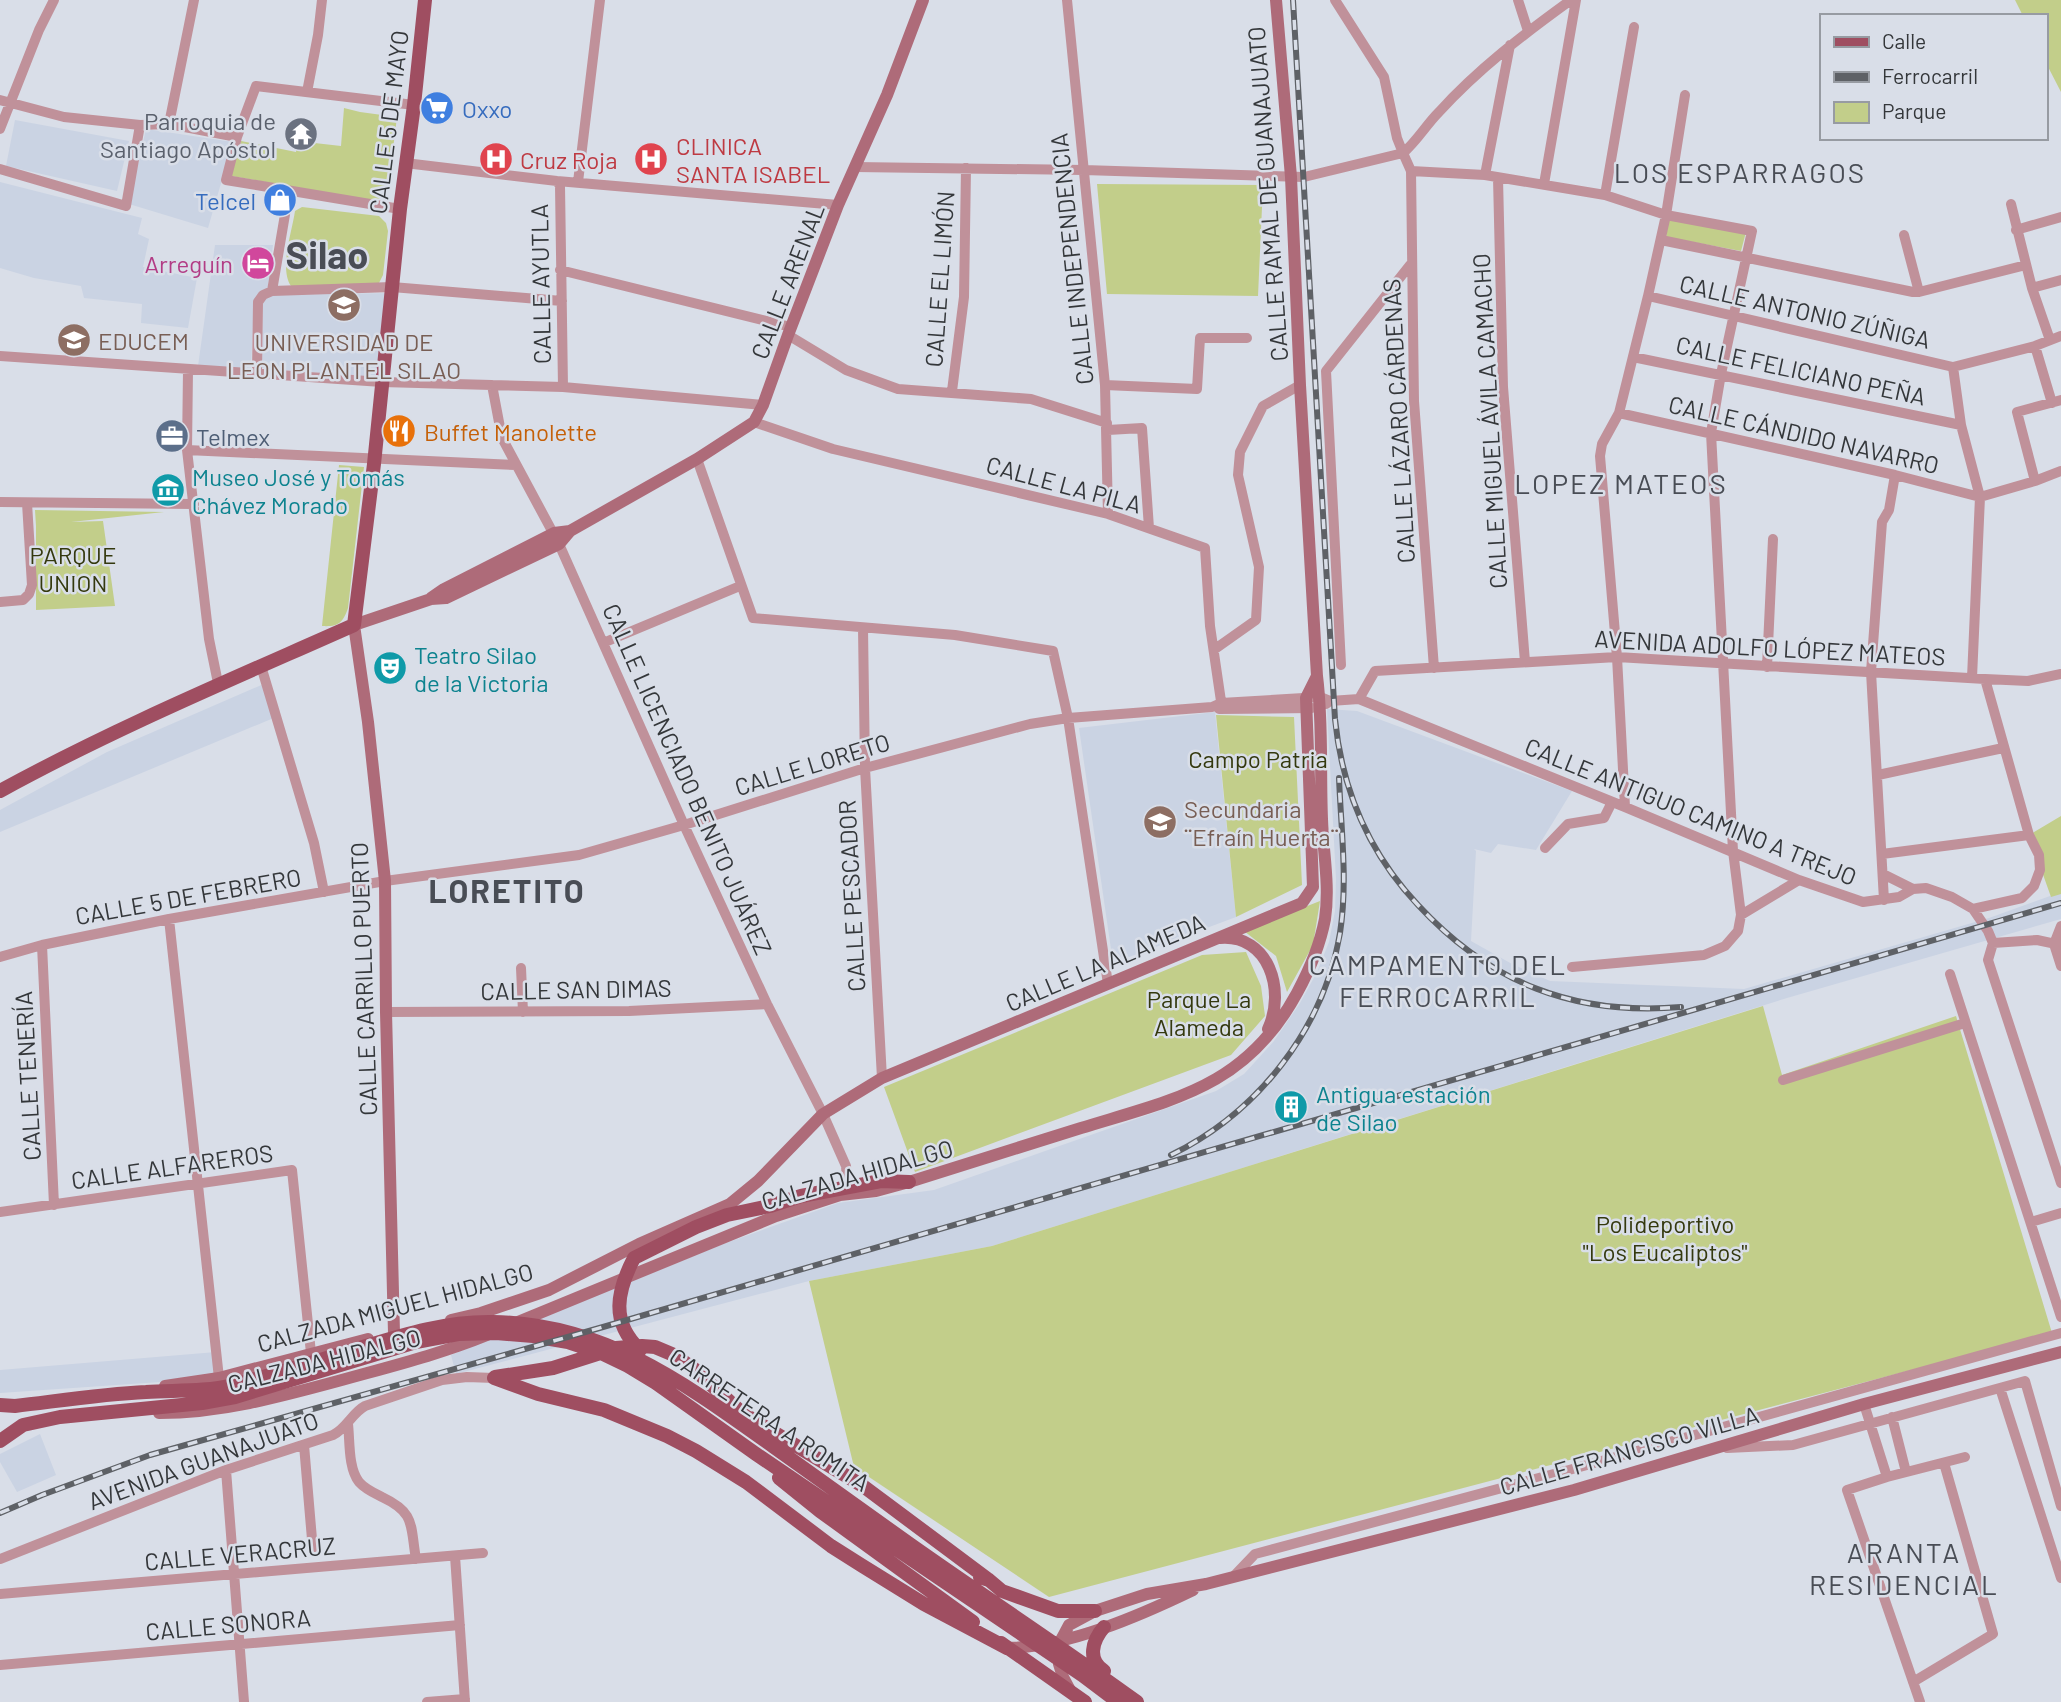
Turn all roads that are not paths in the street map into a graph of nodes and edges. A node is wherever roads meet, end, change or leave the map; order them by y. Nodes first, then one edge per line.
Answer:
1 (54, 0) edge
2 (194, 0) edge
3 (322, 0) edge
4 (425, 0) edge
5 (600, 0) edge
6 (923, 0) edge
7 (1067, 0) edge
8 (1276, 0) edge
9 (1335, 0) edge
10 (1518, 0) edge
11 (1573, 0) edge
12 (1634, 27) dead end
13 (1528, 31) junction
14 (1511, 44) junction
15 (307, 92) junction
16 (1685, 95) dead end
17 (5, 102) edge
18 (414, 105) junction
19 (169, 124) junction
20 (140, 125) junction
21 (0, 129) edge
22 (237, 137) junction
23 (1403, 153) junction
24 (405, 163) junction
25 (855, 167) junction
26 (0, 169) edge
27 (966, 169) junction
28 (1084, 170) junction
29 (1410, 171) junction
30 (1485, 175) junction
31 (1291, 177) junction
32 (1498, 178) junction
33 (557, 181) junction
34 (578, 182) junction
35 (1544, 184) junction
36 (289, 191) junction
37 (1605, 195) junction
38 (2011, 204) dead end
39 (838, 205) junction
40 (400, 209) junction
41 (1665, 215) junction
42 (2061, 217) edge
43 (2016, 230) junction
44 (1905, 235) dead end
45 (1661, 240) junction
46 (1745, 258) junction
47 (1411, 264) junction
48 (2026, 265) junction
49 (560, 270) junction
50 (2061, 280) edge
51 (392, 287) junction
52 (2032, 288) junction
53 (272, 291) junction
54 (1919, 292) junction
55 (1648, 296) junction
56 (562, 301) junction
57 (1734, 317) junction
58 (789, 331) junction
59 (2061, 336) edge
60 (1247, 338) dead end
61 (2050, 340) junction
62 (2035, 346) junction
63 (0, 356) edge
64 (1633, 357) junction
65 (1953, 367) junction
66 (188, 370) junction
67 (257, 373) junction
68 (1721, 374) junction
69 (382, 382) junction
70 (492, 385) junction
71 (1105, 385) junction
72 (1300, 386) junction
73 (563, 387) junction
74 (952, 391) junction
75 (2057, 401) edge
76 (763, 405) junction
77 (1619, 413) junction
78 (754, 422) junction
79 (1961, 425) junction
80 (1107, 426) junction
81 (1712, 433) junction
82 (187, 450) junction
83 (697, 459) junction
84 (375, 460) junction
85 (516, 464) junction
86 (2061, 471) edge
87 (1895, 475) junction
88 (2035, 481) junction
89 (1980, 497) junction
90 (0, 502) edge
91 (27, 503) junction
92 (194, 504) junction
93 (1108, 514) junction
94 (1149, 528) junction
95 (557, 539) junction
96 (1773, 539) dead end
97 (740, 586) junction
98 (0, 602) edge
99 (354, 625) junction
100 (863, 628) junction
101 (603, 643) junction
102 (1215, 649) junction
103 (1617, 657) junction
104 (1525, 662) junction
105 (1341, 665) dead end
106 (1724, 665) junction
107 (261, 666) junction
108 (1767, 667) junction
109 (1434, 668) junction
110 (1871, 672) junction
111 (2061, 674) edge
112 (1972, 678) junction
113 (1985, 679) junction
114 (218, 683) junction
115 (1359, 699) junction
116 (1317, 702) junction
117 (1218, 706) junction
118 (1068, 718) junction
119 (2003, 748) junction
120 (865, 768) junction
121 (1878, 775) junction
122 (0, 791) edge
123 (1612, 802) junction
124 (1625, 807) junction
125 (684, 825) junction
126 (2029, 835) junction
127 (1545, 848) dead end
128 (1733, 851) junction
129 (1882, 854) junction
130 (1883, 874) junction
131 (1799, 880) junction
132 (385, 881) junction
133 (1313, 887) junction
134 (1913, 889) junction
135 (1328, 891) junction
136 (324, 892) junction
137 (1884, 900) junction
138 (1973, 909) junction
139 (1741, 915) junction
140 (169, 919) junction
141 (2061, 926) edge
142 (1215, 939) junction
143 (1993, 943) junction
144 (42, 944) junction
145 (2057, 945) edge
146 (0, 957) edge
147 (2061, 966) edge
148 (1572, 967) dead end
149 (521, 968) dead end
150 (1950, 974) dead end
151 (1108, 984) junction
152 (766, 1004) junction
153 (386, 1012) junction
154 (523, 1012) junction
155 (1965, 1023) junction
156 (1260, 1045) junction
157 (882, 1078) junction
158 (1783, 1080) dead end
159 (823, 1114) junction
160 (758, 1181) joint
161 (198, 1182) junction
162 (909, 1182) junction
163 (2061, 1183) edge
164 (841, 1189) junction
165 (54, 1205) junction
166 (0, 1212) edge
167 (2061, 1213) edge
168 (2031, 1222) junction
169 (693, 1224) junction
170 (698, 1248) junction
171 (549, 1290) junction
172 (556, 1306) junction
173 (2061, 1317) edge
174 (449, 1320) junction
175 (394, 1333) junction
176 (2061, 1333) edge
177 (452, 1349) junction
178 (2061, 1352) edge
179 (311, 1353) junction
180 (331, 1363) junction
181 (400, 1364) junction
182 (2006, 1366) junction
183 (667, 1374) junction
184 (219, 1378) junction
185 (494, 1378) junction
186 (2013, 1385) junction
187 (2000, 1388) junction
188 (145, 1392) junction
189 (1864, 1404) junction
190 (0, 1405) edge
191 (106, 1413) junction
192 (729, 1415) junction
193 (1892, 1417) junction
194 (348, 1424) junction
195 (1870, 1424) junction
196 (0, 1441) edge
197 (303, 1445) junction
198 (1712, 1449) junction
199 (757, 1454) junction
200 (1965, 1457) dead end
201 (1944, 1463) junction
202 (226, 1470) junction
203 (1906, 1472) junction
204 (1887, 1477) junction
205 (2061, 1506) edge
206 (313, 1550) dead end
207 (483, 1553) dead end
208 (455, 1556) junction
209 (0, 1559) edge
210 (416, 1559) junction
211 (235, 1575) junction
212 (1233, 1578) junction
213 (2061, 1578) edge
214 (989, 1580) junction
215 (1206, 1584) junction
216 (1002, 1591) junction
217 (0, 1594) edge
218 (1095, 1611) junction
219 (460, 1625) junction
220 (1104, 1627) junction
221 (982, 1628) junction
222 (1061, 1640) junction
223 (239, 1645) junction
224 (1007, 1648) junction
225 (0, 1665) edge
226 (1085, 1671) junction
227 (1913, 1682) junction
228 (1071, 1692) junction
229 (465, 1700) edge
230 (244, 1702) edge
231 (427, 1702) edge
232 (1085, 1702) edge
233 (1118, 1702) edge
234 (1137, 1702) edge
235 (1149, 1702) edge
236 (1920, 1702) edge

1 - 17 street
2 - 19 street
3 - 15 street
4 - 18 main road, CALLE 5 DE MAYO
5 - 34 street
6 - 25 street, CALLE ARENAL
7 - 28 street, CALLE INDEPENDENCIA
8 - 31 street, CALLE RAMAL DE GUANAJUATO
9 - 23 street
10 - 13 street
11 - 13 street
11 - 35 street
12 - 37 street
13 - 14 street
14 - 23 street
14 - 30 street
15 - 18 street
15 - 22 street
16 - 41 street
17 - 20 street
17 - 21 street
18 - 24 main road, CALLE 5 DE MAYO
19 - 20 street
19 - 22 street
20 - 26 street
22 - 36 street
23 - 29 street
23 - 31 street
24 - 33 street
24 - 40 main road, CALLE 5 DE MAYO
25 - 27 street
25 - 39 street, CALLE ARENAL
27 - 28 street
27 - 74 street, CALLE EL LIMÓN
28 - 31 street
28 - 71 street, CALLE INDEPENDENCIA
29 - 30 street
29 - 47 street, CALLE LÁZARO CÁRDENAS
30 - 32 street
31 - 72 street, CALLE RAMAL DE GUANAJUATO
32 - 35 street
32 - 104 street, CALLE MIGUEL ÁVILA CAMACHO
33 - 34 street
33 - 49 street, CALLE AYUTLA
34 - 39 street
35 - 37 street
36 - 40 street
36 - 53 street
37 - 41 street
38 - 43 street
39 - 58 street, CALLE ARENAL
40 - 51 main road, CALLE 5 DE MAYO
41 - 45 street
41 - 46 street
42 - 43 street
43 - 48 street
44 - 54 street
45 - 46 street
45 - 55 street
46 - 54 street
46 - 57 street
47 - 105 street
47 - 109 street, CALLE LÁZARO CÁRDENAS
48 - 52 street
48 - 54 street
49 - 56 street, CALLE AYUTLA
49 - 58 street
50 - 52 street
51 - 53 street
51 - 56 street
51 - 69 main road, CALLE 5 DE MAYO
52 - 61 street
53 - 67 street
55 - 57 street, CALLE ANTONIO ZÚÑIGA
55 - 64 street
56 - 73 street, CALLE AYUTLA
57 - 65 street, CALLE ANTONIO ZÚÑIGA
57 - 68 street
58 - 74 street
58 - 76 street, CALLE ARENAL
59 - 61 street
60 - 71 street
61 - 62 street
62 - 65 street
62 - 75 street
63 - 66 street
64 - 68 street, CALLE FELICIANO PEÑA
64 - 77 street
65 - 79 street
66 - 67 street
66 - 82 street
67 - 69 street
68 - 79 street, CALLE FELICIANO PEÑA
68 - 81 street
69 - 70 street
69 - 84 main road, CALLE 5 DE MAYO
70 - 73 street
70 - 85 street, CALLE LICENCIADO BENITO JUÁREZ
71 - 80 street, CALLE INDEPENDENCIA
72 - 102 street, CALLE RAMAL DE GUANAJUATO
72 - 116 street, CALLE RAMAL DE GUANAJUATO
73 - 76 street
74 - 80 street
75 - 88 street
76 - 78 street, CALLE ARENAL
77 - 81 street, CALLE CÁNDIDO NAVARRO
77 - 103 street
78 - 83 street
78 - 93 street, CALLE LA PILA
79 - 89 street
80 - 93 street, CALLE INDEPENDENCIA
80 - 94 street
81 - 87 street, CALLE CÁNDIDO NAVARRO
81 - 106 street
82 - 84 street
82 - 92 street
83 - 95 street
83 - 97 street
84 - 85 street
84 - 99 main road, CALLE 5 DE MAYO
85 - 95 street, CALLE LICENCIADO BENITO JUÁREZ
86 - 88 street
87 - 89 street, CALLE CÁNDIDO NAVARRO
87 - 110 street
88 - 89 street
89 - 112 street
90 - 91 street
91 - 92 street
91 - 98 street
92 - 114 street
93 - 94 street, CALLE LA PILA
94 - 102 street, CALLE LA PILA
95 - 99 street
95 - 101 street, CALLE LICENCIADO BENITO JUÁREZ
96 - 108 street
97 - 100 street
97 - 101 street
99 - 107 main road
99 - 132 street, CALLE CARRILLO PUERTO
100 - 118 street
100 - 120 street, CALLE PESCADOR
101 - 125 street, CALLE LICENCIADO BENITO JUÁREZ
102 - 117 street, CALLE LA PILA
103 - 104 street, AVENIDA ADOLFO LÓPEZ MATEOS
103 - 106 street, AVENIDA ADOLFO LÓPEZ MATEOS
103 - 124 street
104 - 109 street, AVENIDA ADOLFO LÓPEZ MATEOS
106 - 108 street, AVENIDA ADOLFO LÓPEZ MATEOS
106 - 128 street
107 - 114 main road
107 - 136 street
108 - 110 street, AVENIDA ADOLFO LÓPEZ MATEOS
109 - 115 street, AVENIDA ADOLFO LÓPEZ MATEOS
110 - 112 street, AVENIDA ADOLFO LÓPEZ MATEOS
110 - 121 street
111 - 113 street, AVENIDA ADOLFO LÓPEZ MATEOS
112 - 113 street, AVENIDA ADOLFO LÓPEZ MATEOS
113 - 119 street
114 - 122 main road
115 - 116 street, CALLE ANTIGUO CAMINO A TREJO
115 - 123 street, CALLE ANTIGUO CAMINO A TREJO
116 - 117 street, CALLE LORETO
116 - 133 street
116 - 135 street, CALZADA HIDALGO
117 - 118 street, CALLE LORETO
118 - 120 street, CALLE LORETO
118 - 151 street
119 - 121 street
119 - 126 street
120 - 125 street, CALLE LORETO
120 - 157 street, CALLE PESCADOR
121 - 129 street
123 - 124 street, CALLE ANTIGUO CAMINO A TREJO
123 - 127 street
124 - 128 street, CALLE ANTIGUO CAMINO A TREJO
125 - 132 street, CALLE LORETO
125 - 152 street, CALLE LICENCIADO BENITO JUÁREZ
126 - 129 street
126 - 138 street
128 - 131 street, CALLE ANTIGUO CAMINO A TREJO
128 - 139 street
129 - 130 street
130 - 134 street
130 - 137 street
131 - 137 street, CALLE ANTIGUO CAMINO A TREJO
131 - 139 street
132 - 136 street, CALLE 5 DE FEBRERO
132 - 153 street, CALLE CARRILLO PUERTO
133 - 135 street
133 - 142 street, CALLE LA ALAMEDA
134 - 137 street, CALLE ANTIGUO CAMINO A TREJO
134 - 138 street
135 - 156 street, CALZADA HIDALGO
136 - 140 street, CALLE 5 DE FEBRERO
138 - 143 street
139 - 148 street
140 - 144 street, CALLE 5 DE FEBRERO
140 - 161 street
141 - 145 street
142 - 151 street, CALLE LA ALAMEDA
142 - 156 street
143 - 145 street
143 - 163 street
144 - 146 street, CALLE 5 DE FEBRERO
144 - 165 street, CALLE TENERÍA
145 - 147 street
149 - 154 street
150 - 155 street
151 - 157 street, CALLE LA ALAMEDA
152 - 154 street, CALLE SAN DIMAS
152 - 159 street, CALLE LICENCIADO BENITO JUÁREZ
153 - 154 street, CALLE SAN DIMAS
153 - 175 street, CALLE CARRILLO PUERTO
155 - 158 street
155 - 168 street
156 - 162 street, CALZADA HIDALGO
157 - 159 street, CALLE LA ALAMEDA
159 - 160 street, CALLE LA ALAMEDA
159 - 164 street, CALLE LICENCIADO BENITO JUÁREZ
160 - 169 street, CALZADA MIGUEL HIDALGO
161 - 165 street, CALLE ALFAREROS
161 - 179 street, CALLE ALFAREROS
161 - 184 street
162 - 164 main road
162 - 170 street, CALZADA HIDALGO
164 - 169 main road
165 - 166 street, CALLE ALFAREROS
167 - 168 street
168 - 173 street
169 - 170 street
169 - 171 street, CALZADA MIGUEL HIDALGO
169 - 183 main road
170 - 172 street, CALZADA HIDALGO
171 - 172 street
171 - 174 street, CALZADA MIGUEL HIDALGO
172 - 177 street, CALZADA HIDALGO
174 - 175 street, CALZADA MIGUEL HIDALGO
174 - 177 street
175 - 179 street, CALZADA MIGUEL HIDALGO
175 - 181 street, CALLE CARRILLO PUERTO
176 - 212 street
177 - 181 street, CALZADA HIDALGO
178 - 182 street, CALLE FRANCISCO VILLA
179 - 184 street, CALZADA MIGUEL HIDALGO
180 - 183 main road, CARRETERA A ROMITA
180 - 188 main road, CALZADA MIGUEL HIDALGO
180 - 191 main road, CALZADA MIGUEL HIDALGO
180 - 199 main road, CARRETERA A ROMITA
181 - 191 street, CALZADA HIDALGO
182 - 186 street
182 - 189 street, CALLE FRANCISCO VILLA
183 - 192 main road, CARRETERA A ROMITA
184 - 188 street, CALZADA MIGUEL HIDALGO
185 - 194 street, AVENIDA GUANAJUATO
185 - 214 main road
185 - 224 main road
186 - 187 street
186 - 205 street
187 - 193 street
187 - 213 street
188 - 190 main road, CALZADA MIGUEL HIDALGO
189 - 195 street
189 - 198 street, CALLE FRANCISCO VILLA
191 - 196 main road, CALZADA MIGUEL HIDALGO
192 - 214 main road
192 - 226 main road, CARRETERA A ROMITA
193 - 195 street
193 - 203 street
194 - 197 street, AVENIDA GUANAJUATO
194 - 210 street
195 - 198 street
195 - 204 street
197 - 202 street, AVENIDA GUANAJUATO
197 - 206 street
198 - 212 street, CALLE FRANCISCO VILLA
199 - 221 main road
199 - 226 main road, CARRETERA A ROMITA
200 - 201 street
201 - 203 street
201 - 227 street
202 - 209 street, AVENIDA GUANAJUATO
202 - 211 street
203 - 204 street
204 - 227 street
207 - 208 street, CALLE VERACRUZ
208 - 210 street, CALLE VERACRUZ
208 - 219 street
210 - 211 street, CALLE VERACRUZ
211 - 217 street, CALLE VERACRUZ
211 - 223 street
212 - 215 street, CALLE FRANCISCO VILLA
214 - 216 main road
215 - 218 street, CALLE FRANCISCO VILLA
215 - 220 street, CALLE FRANCISCO VILLA
216 - 218 main road
216 - 221 main road
218 - 222 street, CALLE FRANCISCO VILLA
219 - 223 street, CALLE SONORA
219 - 229 street
220 - 222 street, CALLE FRANCISCO VILLA
220 - 235 main road
221 - 224 main road
222 - 224 street, CALLE FRANCISCO VILLA
222 - 228 street
223 - 225 street, CALLE SONORA
223 - 230 street
224 - 228 main road
226 - 233 main road, CARRETERA A ROMITA
226 - 234 main road, CARRETERA A ROMITA
227 - 236 street
228 - 232 main road
229 - 231 street

